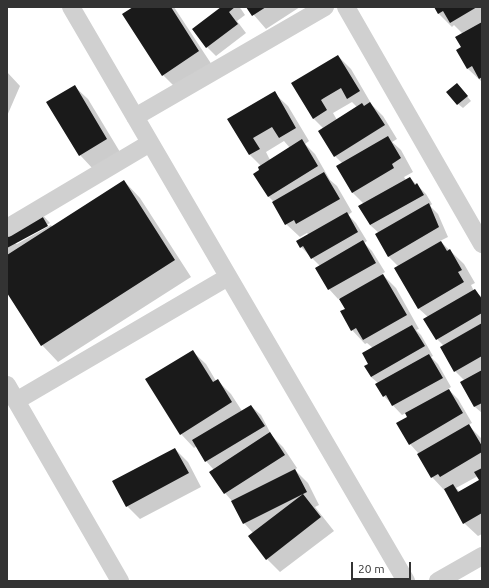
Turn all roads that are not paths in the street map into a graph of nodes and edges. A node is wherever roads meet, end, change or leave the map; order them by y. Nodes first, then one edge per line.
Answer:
1 (71, 7) edge
2 (325, 7) edge
3 (346, 7) edge
4 (135, 116) junction
5 (150, 143) junction
6 (7, 228) edge
7 (482, 244) edge
8 (228, 277) junction
9 (7, 385) edge
10 (16, 401) junction
11 (482, 556) edge
12 (120, 581) edge
13 (406, 581) edge
14 (438, 581) edge

1 - 4 street
2 - 4 street
3 - 7 street
4 - 5 street
5 - 6 street
5 - 8 street
8 - 10 street
8 - 13 street
9 - 10 street
10 - 12 street
11 - 14 street

